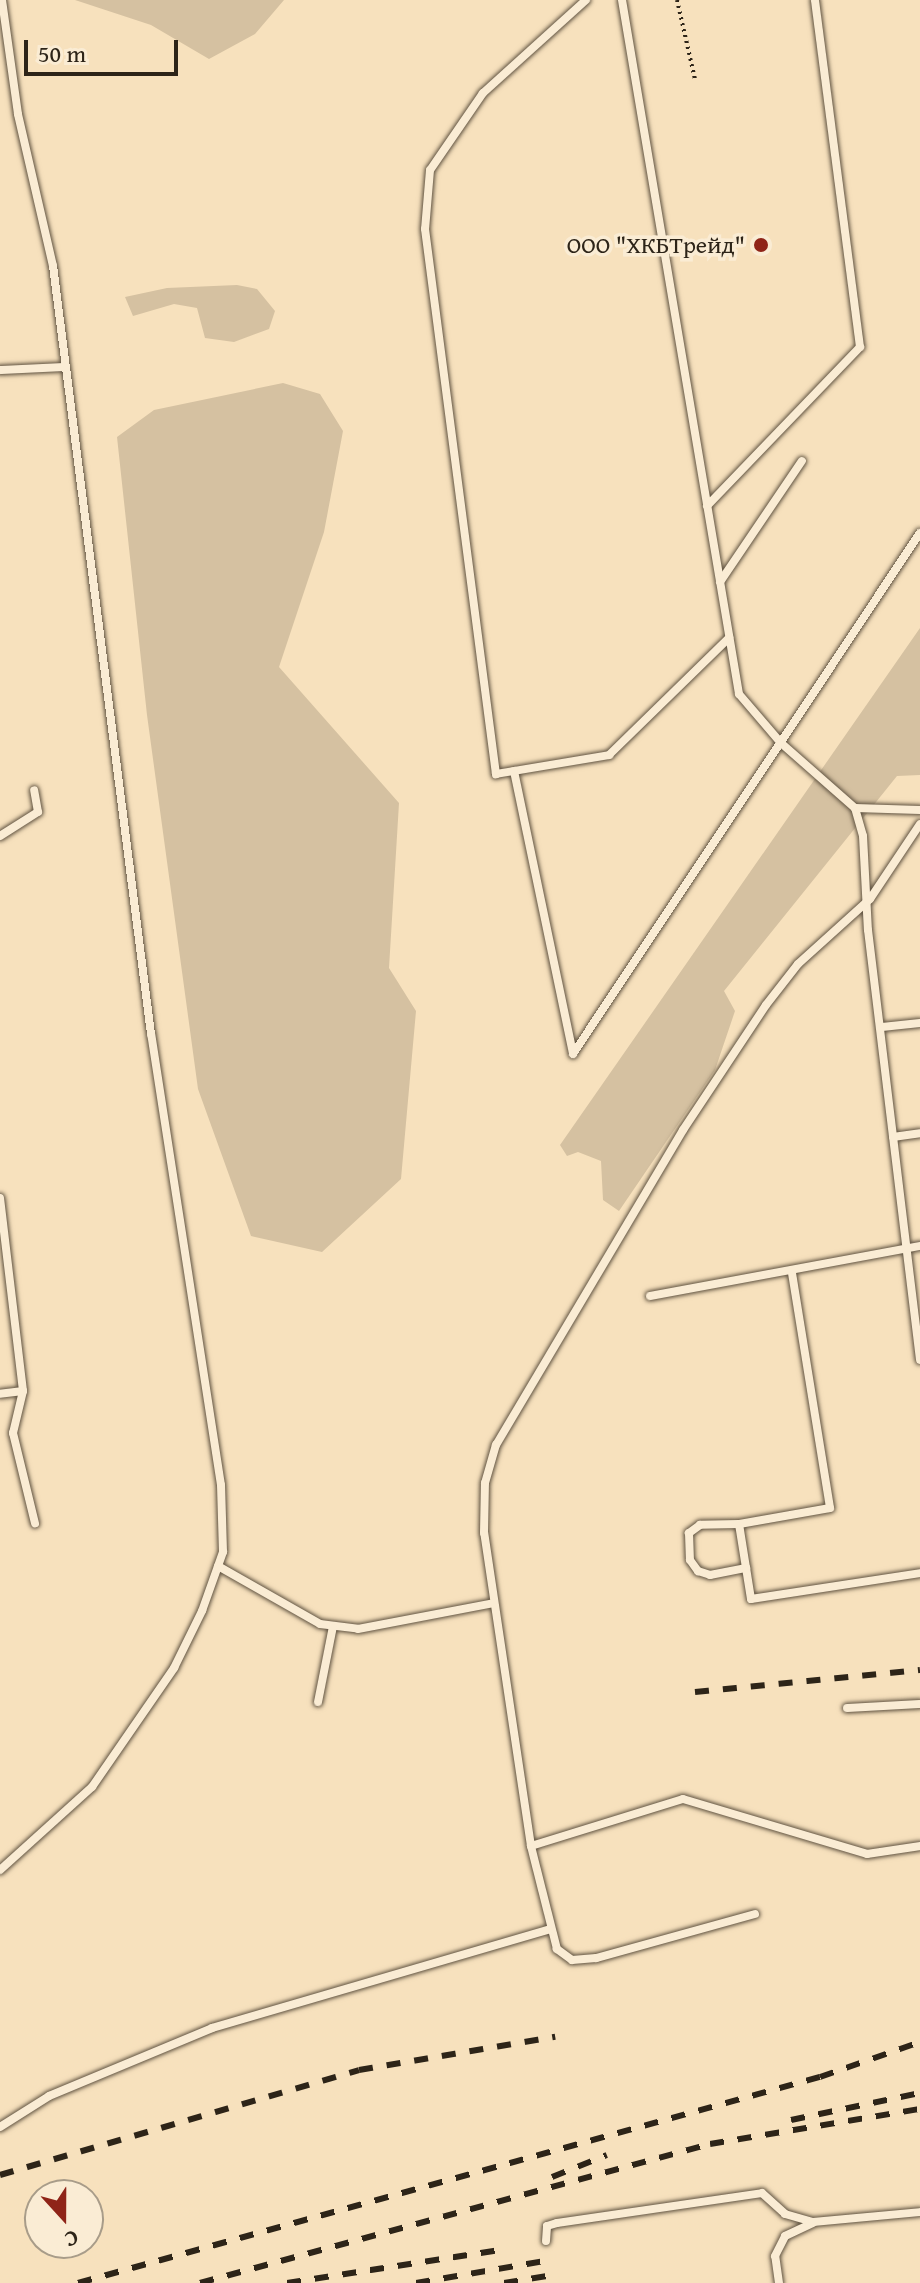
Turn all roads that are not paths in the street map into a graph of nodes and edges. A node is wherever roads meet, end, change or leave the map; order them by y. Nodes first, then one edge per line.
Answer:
1 (2, 0) edge
2 (586, 0) edge
3 (622, 0) edge
4 (815, 0) edge
5 (65, 367) junction
6 (0, 370) edge
7 (802, 461) dead end
8 (707, 506) junction
9 (920, 533) edge
10 (720, 583) junction
11 (729, 638) junction
12 (781, 743) junction
13 (514, 771) junction
14 (34, 790) dead end
15 (855, 808) junction
16 (920, 810) edge
17 (920, 824) edge
18 (0, 836) edge
19 (870, 899) junction
20 (920, 1023) edge
21 (882, 1027) junction
22 (920, 1133) edge
23 (893, 1137) junction
24 (0, 1198) edge
25 (905, 1246) junction
26 (920, 1246) edge
27 (792, 1273) junction
28 (650, 1296) dead end
29 (920, 1360) edge
30 (23, 1391) junction
31 (0, 1394) edge
32 (35, 1523) dead end
33 (739, 1524) junction
34 (218, 1566) junction
35 (746, 1568) junction
36 (920, 1573) edge
37 (494, 1603) junction
38 (333, 1626) junction
39 (318, 1702) dead end
40 (920, 1704) edge
41 (847, 1708) dead end
42 (531, 1846) junction
43 (920, 1846) edge
44 (0, 1870) edge
45 (755, 1914) dead end
46 (550, 1929) junction
47 (0, 2127) edge
48 (920, 2212) edge
49 (813, 2222) junction
50 (546, 2241) dead end
51 (779, 2283) edge

1 - 5 lane
2 - 13 lane
3 - 8 lane
4 - 8 lane
5 - 6 lane
5 - 34 lane
7 - 10 lane
8 - 10 lane
9 - 12 lane
10 - 11 lane
11 - 12 lane
11 - 13 lane
12 - 13 lane
12 - 15 lane
14 - 18 lane
15 - 16 lane
15 - 19 lane
17 - 19 lane
19 - 21 lane
19 - 37 lane
20 - 21 lane
21 - 23 lane
22 - 23 lane
23 - 25 lane
24 - 30 lane
25 - 26 lane
25 - 27 lane
25 - 29 lane
27 - 28 lane
27 - 33 lane
30 - 31 lane
30 - 32 lane
33 - 35 lane
33 - 35 lane
34 - 38 lane
34 - 44 lane
35 - 36 lane
37 - 38 lane
37 - 42 lane
38 - 39 lane
40 - 41 lane
42 - 43 lane
42 - 46 lane
45 - 46 lane
46 - 47 lane
48 - 49 lane
49 - 50 lane
49 - 51 lane

